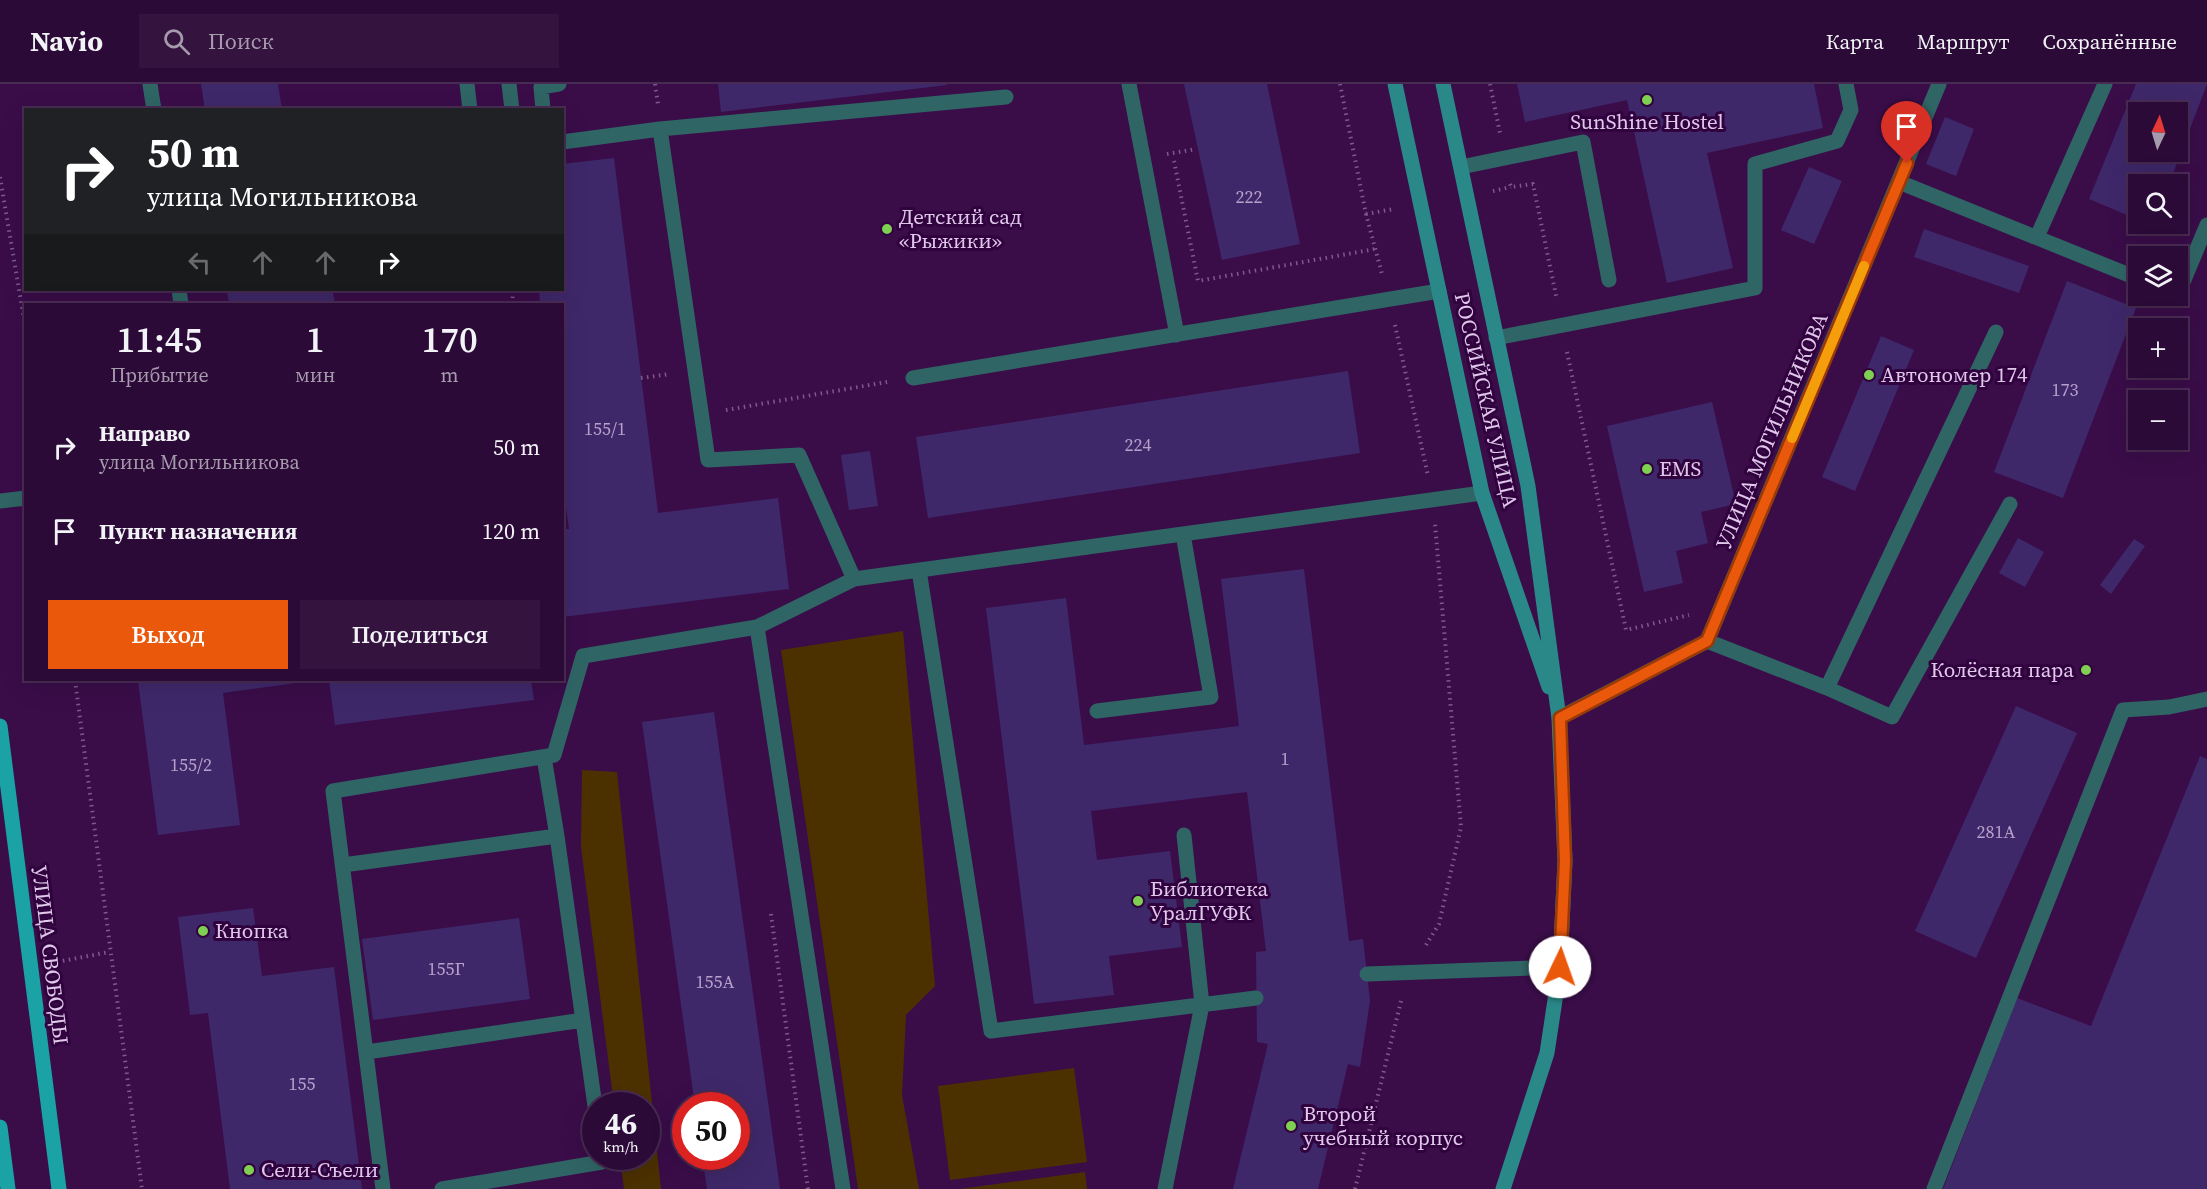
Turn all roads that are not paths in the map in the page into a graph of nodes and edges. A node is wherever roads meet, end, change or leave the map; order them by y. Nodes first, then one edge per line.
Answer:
1 (150, 84) edge
2 (466, 84) edge
3 (509, 84) edge
4 (559, 84) edge
5 (1130, 84) edge
6 (1395, 84) edge
7 (1443, 84) edge
8 (1846, 84) edge
9 (1939, 84) edge
10 (2105, 84) edge
11 (1006, 97) dead end
12 (154, 108) edge
13 (470, 108) edge
14 (512, 108) edge
15 (543, 108) edge
16 (660, 129) junction
17 (564, 142) edge
18 (1461, 167) junction
19 (1899, 182) junction
20 (2207, 225) edge
21 (2037, 237) junction
22 (2188, 270) edge
23 (2128, 274) edge
24 (1609, 280) dead end
25 (1439, 291) junction
26 (1996, 332) dead end
27 (1177, 336) junction
28 (1496, 338) junction
29 (912, 378) road end
30 (1482, 493) junction
31 (24, 498) edge
32 (0, 501) edge
33 (2010, 504) dead end
34 (1183, 534) junction
35 (919, 570) junction
36 (854, 579) junction
37 (757, 627) junction
38 (1707, 641) junction
39 (1827, 688) junction
40 (2207, 699) edge
41 (1097, 711) dead end
42 (1560, 718) junction
43 (0, 726) edge
44 (544, 757) junction
45 (1184, 835) dead end
46 (557, 836) junction
47 (343, 865) junction
48 (1560, 967) junction
49 (1367, 974) dead end
50 (1256, 998) dead end
51 (1202, 1005) junction
52 (583, 1020) junction
53 (367, 1052) junction
54 (593, 1092) edge
55 (0, 1127) edge
56 (582, 1165) edge
57 (5, 1180) edge
58 (59, 1189) edge
59 (383, 1189) edge
60 (442, 1189) edge
61 (843, 1189) edge
62 (1165, 1189) edge
63 (1503, 1189) edge
64 (1934, 1189) edge

1 - 12 street
2 - 13 street
3 - 14 street
4 - 15 street
5 - 27 street
6 - 25 main road, РОССИЙСКАЯ УЛИЦА
7 - 18 main road, РОССИЙСКАЯ УЛИЦА
8 - 28 street
9 - 19 street, УЛИЦА МОГИЛЬНИКОВА
10 - 21 street
11 - 16 street
16 - 17 street
16 - 36 street
18 - 24 street
18 - 28 main road, РОССИЙСКАЯ УЛИЦА
19 - 21 street
19 - 38 street, УЛИЦА МОГИЛЬНИКОВА
20 - 22 street
21 - 23 street
25 - 27 street
25 - 30 main road, РОССИЙСКАЯ УЛИЦА
26 - 39 street
27 - 29 street
28 - 42 main road, РОССИЙСКАЯ УЛИЦА
30 - 34 street
30 - 42 main road, РОССИЙСКАЯ УЛИЦА
31 - 32 street
33 - 39 street
34 - 35 street
34 - 41 street
35 - 36 street
35 - 51 street
36 - 37 street
37 - 44 street
37 - 61 street
38 - 39 street
38 - 42 street
40 - 64 street
42 - 48 main road, РОССИЙСКАЯ УЛИЦА
43 - 58 main road, УЛИЦА СВОБОДЫ
44 - 46 street
44 - 47 street
45 - 51 street
46 - 47 street
46 - 52 street
47 - 53 street
48 - 49 street
48 - 63 main road, РОССИЙСКАЯ УЛИЦА
50 - 51 street
51 - 62 street
52 - 53 street
52 - 54 street
53 - 59 street
55 - 57 main road
56 - 60 street

